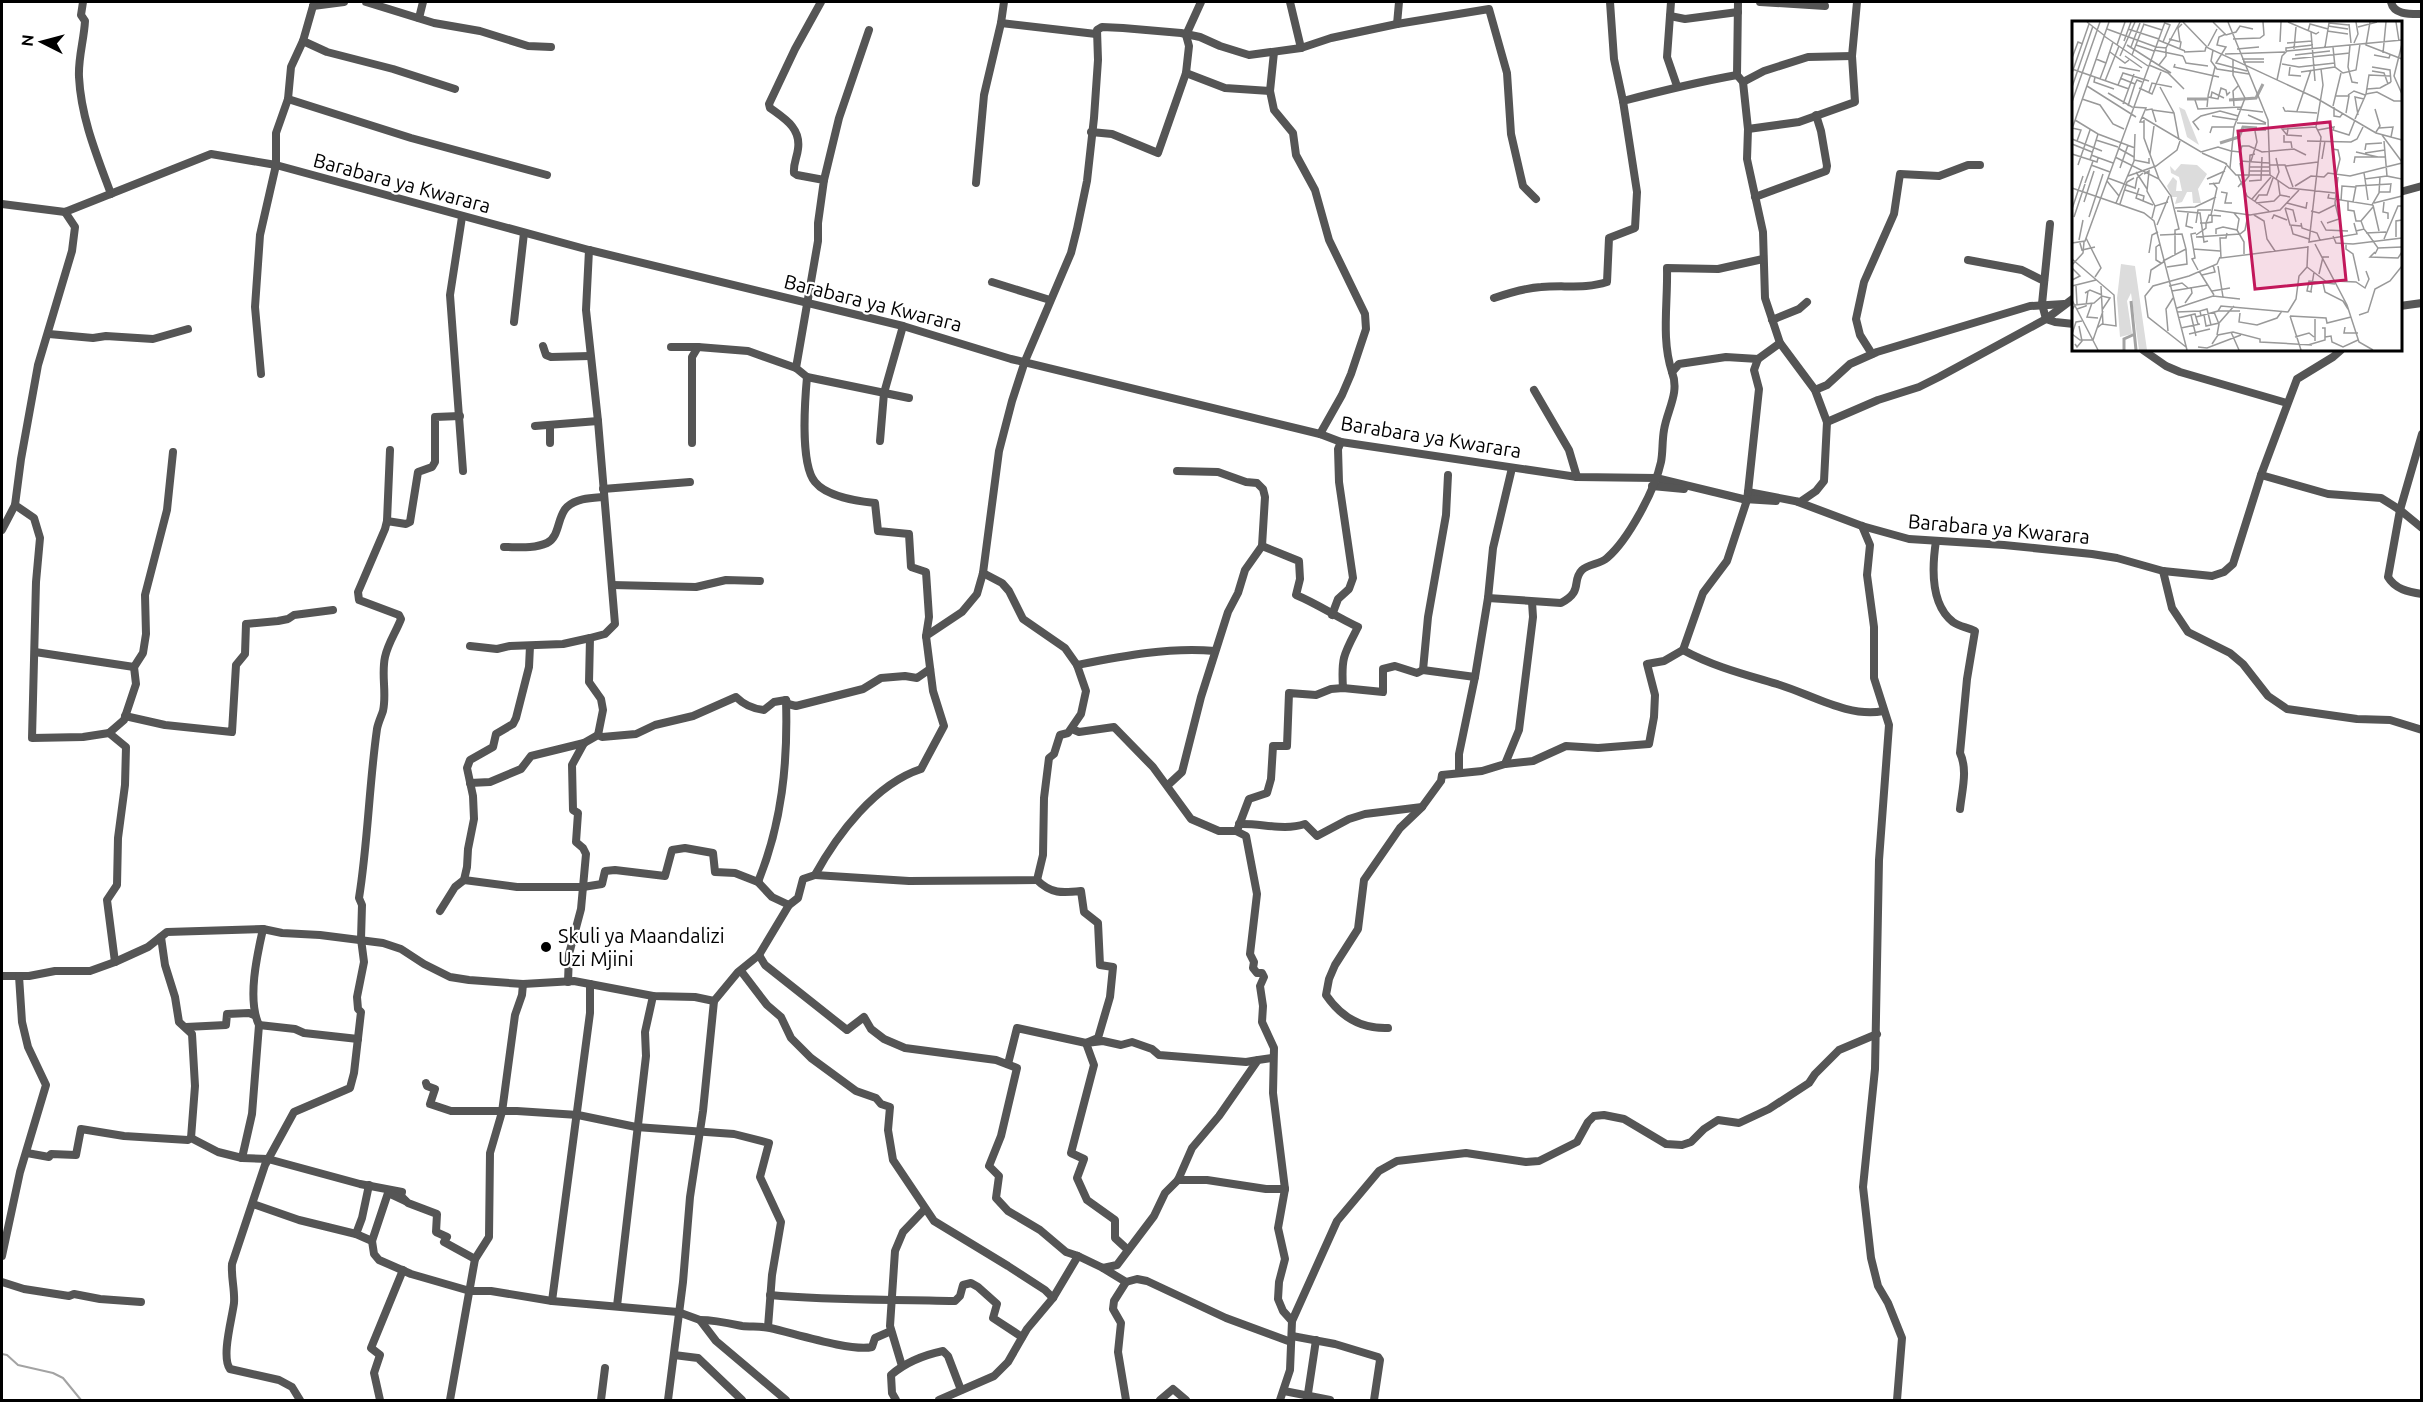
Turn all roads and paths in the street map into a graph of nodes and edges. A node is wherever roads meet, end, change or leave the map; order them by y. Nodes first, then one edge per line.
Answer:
1 (83, 2) edge
2 (344, 2) edge
3 (366, 2) edge
4 (423, 2) edge
5 (821, 2) edge
6 (1004, 2) edge
7 (1201, 2) edge
8 (1290, 2) edge
9 (1399, 2) edge
10 (1610, 2) edge
11 (1671, 2) edge
12 (1738, 2) edge
13 (1761, 2) edge
14 (1857, 2) edge
15 (2391, 2) edge
16 (311, 4) edge
17 (1825, 6) dead end
18 (1738, 12) junction
19 (2421, 14) edge
20 (1670, 16) junction
21 (420, 18) junction
22 (1001, 23) junction
23 (1397, 24) junction
24 (869, 30) dead end
25 (1096, 34) junction
26 (1186, 35) junction
27 (303, 41) junction
28 (551, 47) dead end
29 (1301, 48) junction
30 (1274, 52) junction
31 (1852, 56) junction
32 (1186, 74) junction
33 (1740, 79) junction
34 (1677, 86) junction
35 (454, 89) dead end
36 (1270, 91) junction
37 (288, 99) junction
38 (1623, 101) junction
39 (1816, 115) junction
40 (1748, 129) junction
41 (1091, 132) junction
42 (276, 165) junction
43 (1980, 165) dead end
44 (547, 175) dead end
45 (824, 180) junction
46 (976, 183) dead end
47 (2421, 186) edge
48 (2402, 191) edge
49 (111, 194) junction
50 (1755, 197) junction
51 (1536, 199) dead end
52 (2, 204) edge
53 (65, 212) junction
54 (462, 217) junction
55 (2050, 224) dead end
56 (524, 233) junction
57 (589, 250) junction
58 (1763, 259) junction
59 (1968, 260) dead end
60 (2044, 281) junction
61 (992, 282) dead end
62 (1494, 298) dead end
63 (2072, 299) edge
64 (1050, 300) junction
65 (1807, 302) dead end
66 (808, 303) junction
67 (2421, 303) edge
68 (2042, 304) junction
69 (2064, 304) junction
70 (2402, 306) edge
71 (2046, 319) junction
72 (1772, 320) junction
73 (514, 322) dead end
74 (2072, 324) edge
75 (903, 326) junction
76 (188, 329) dead end
77 (49, 334) junction
78 (1780, 343) junction
79 (543, 346) dead end
80 (670, 347) dead end
81 (698, 347) junction
82 (2144, 351) edge
83 (2340, 351) edge
84 (1872, 354) junction
85 (590, 356) junction
86 (1758, 359) junction
87 (1025, 362) junction
88 (796, 368) junction
89 (1672, 372) junction
90 (261, 374) dead end
91 (807, 377) junction
92 (1534, 390) dead end
93 (1815, 390) junction
94 (884, 393) junction
95 (909, 398) dead end
96 (2287, 402) junction
97 (460, 416) junction
98 (598, 421) junction
99 (1827, 422) junction
100 (535, 426) dead end
101 (550, 426) junction
102 (1320, 434) junction
103 (2421, 434) edge
104 (880, 441) dead end
105 (1341, 442) junction
106 (550, 443) dead end
107 (692, 443) dead end
108 (390, 450) dead end
109 (173, 452) dead end
110 (1512, 468) junction
111 (463, 471) dead end
112 (1177, 471) dead end
113 (1448, 475) dead end
114 (2261, 476) junction
115 (1577, 477) junction
116 (690, 482) dead end
117 (1654, 482) junction
118 (604, 493) junction
119 (1748, 496) junction
120 (1800, 502) junction
121 (15, 505) junction
122 (2400, 510) junction
123 (387, 521) junction
124 (1862, 526) junction
125 (2421, 528) edge
126 (2, 530) edge
127 (1936, 541) junction
128 (1262, 546) junction
129 (504, 547) dead end
130 (2163, 571) junction
131 (983, 573) junction
132 (760, 581) dead end
133 (612, 585) junction
134 (2421, 594) edge
135 (1488, 598) junction
136 (1532, 602) junction
137 (333, 610) dead end
138 (1332, 615) junction
139 (926, 636) junction
140 (590, 638) junction
141 (470, 646) dead end
142 (530, 646) junction
143 (1215, 651) junction
144 (1683, 651) junction
145 (35, 652) junction
146 (1077, 665) junction
147 (135, 667) junction
148 (930, 669) junction
149 (1423, 670) junction
150 (1475, 677) junction
151 (1343, 688) junction
152 (786, 700) junction
153 (1884, 711) junction
154 (125, 716) junction
155 (1072, 729) junction
156 (2421, 730) edge
157 (109, 733) junction
158 (598, 735) junction
159 (584, 743) junction
160 (1505, 764) junction
161 (1459, 772) junction
162 (470, 783) junction
163 (1168, 785) junction
164 (1422, 807) junction
165 (1960, 809) dead end
166 (1238, 828) junction
167 (815, 875) junction
168 (464, 880) junction
169 (1037, 880) junction
170 (759, 882) junction
171 (583, 887) junction
172 (789, 905) junction
173 (441, 911) dead end
174 (263, 929) junction
175 (161, 937) junction
176 (361, 939) junction
177 (759, 955) junction
178 (115, 962) junction
179 (741, 972) junction
180 (2, 976) edge
181 (19, 976) junction
182 (568, 982) junction
183 (523, 984) junction
184 (590, 984) junction
185 (653, 996) junction
186 (714, 1001) junction
187 (254, 1015) junction
188 (259, 1025) junction
189 (186, 1027) junction
190 (1388, 1028) dead end
191 (1877, 1034) junction
192 (358, 1039) junction
193 (1086, 1043) junction
194 (1272, 1058) junction
195 (1258, 1060) junction
196 (1008, 1064) junction
197 (426, 1083) dead end
198 (502, 1112) junction
199 (578, 1116) junction
200 (636, 1126) junction
201 (698, 1133) junction
202 (191, 1138) junction
203 (27, 1153) junction
204 (242, 1158) junction
205 (268, 1159) junction
206 (1178, 1180) junction
207 (369, 1185) junction
208 (1285, 1189) junction
209 (408, 1203) junction
210 (253, 1204) junction
211 (925, 1209) junction
212 (356, 1234) junction
213 (372, 1240) junction
214 (1128, 1251) junction
215 (2, 1256) edge
216 (1078, 1256) junction
217 (475, 1259) junction
218 (1103, 1268) junction
219 (403, 1270) junction
220 (2, 1282) edge
221 (1126, 1282) junction
222 (470, 1291) junction
223 (770, 1295) junction
224 (892, 1298) junction
225 (1053, 1298) junction
226 (552, 1301) junction
227 (141, 1302) dead end
228 (617, 1306) junction
229 (678, 1312) junction
230 (700, 1320) junction
231 (1292, 1321) junction
232 (768, 1327) junction
233 (891, 1331) junction
234 (1022, 1337) junction
235 (1291, 1339) junction
236 (1316, 1340) junction
237 (674, 1355) junction
238 (902, 1366) junction
239 (605, 1368) dead end
240 (961, 1390) junction
241 (1284, 1391) junction
242 (1307, 1399) edge
243 (300, 1401) edge
244 (380, 1401) edge
245 (450, 1401) edge
246 (601, 1401) edge
247 (668, 1401) edge
248 (742, 1401) edge
249 (786, 1401) edge
250 (896, 1401) edge
251 (939, 1401) edge
252 (1126, 1401) edge
253 (1160, 1401) edge
254 (1186, 1401) edge
255 (1280, 1401) edge
256 (1330, 1401) edge
257 (1374, 1401) edge
258 (1897, 1401) edge

1 - 49 street
2 - 16 street
3 - 21 street
4 - 21 street
5 - 45 street
6 - 22 street
7 - 26 street
8 - 29 street
9 - 23 street
10 - 38 street
11 - 20 street
12 - 18 street
13 - 17 street
14 - 31 street
15 - 19 street
16 - 27 street
18 - 20 street
18 - 33 street
20 - 34 street
21 - 28 street
22 - 25 street
22 - 46 street
23 - 29 street
23 - 51 street
24 - 45 street
25 - 26 street
25 - 41 street
26 - 30 street
26 - 32 street
27 - 35 street
27 - 37 street
29 - 30 street
30 - 36 street
31 - 33 street
31 - 39 street
32 - 36 street
32 - 41 street
33 - 34 street
33 - 40 street
34 - 38 street
36 - 102 street
37 - 42 street
37 - 44 street
38 - 62 street
39 - 40 street
39 - 50 street
40 - 50 street
41 - 64 street
42 - 49 street, Barabara ya Kwarara
42 - 54 street, Barabara ya Kwarara
42 - 90 street
43 - 84 street
45 - 66 street
47 - 48 street
49 - 53 street, Barabara ya Kwarara
50 - 58 street
52 - 53 street, Barabara ya Kwarara
53 - 77 street
54 - 56 street, Barabara ya Kwarara
54 - 97 street
55 - 60 street
56 - 57 street, Barabara ya Kwarara
56 - 73 street
57 - 66 street, Barabara ya Kwarara
57 - 85 street
58 - 72 street
58 - 89 street
59 - 60 street
60 - 68 street
61 - 64 street
63 - 69 street
64 - 87 street
65 - 72 street
66 - 75 street, Barabara ya Kwarara
66 - 88 street
67 - 70 street
68 - 69 street
68 - 71 street
68 - 84 street
69 - 71 street
71 - 74 street
71 - 99 street
72 - 78 street
75 - 87 street, Barabara ya Kwarara
75 - 94 street
76 - 77 street
77 - 121 street
78 - 86 street
78 - 93 street
79 - 85 street
80 - 81 street
81 - 88 street
81 - 107 street
82 - 96 street
83 - 96 street, Barabara ya Kwarara
84 - 93 street
85 - 98 street
86 - 89 street
86 - 119 street
87 - 102 street, Barabara ya Kwarara
87 - 131 street
88 - 91 street
89 - 117 street
91 - 94 street
91 - 139 street
92 - 115 street
93 - 99 street
94 - 95 street
94 - 104 street
96 - 114 street, Barabara ya Kwarara
97 - 111 street
97 - 123 street
98 - 101 street
98 - 118 street
99 - 120 street
100 - 101 street
101 - 106 street
102 - 105 street, Barabara ya Kwarara
103 - 122 street
105 - 110 street, Barabara ya Kwarara
105 - 138 street
108 - 123 street
109 - 147 street
110 - 115 street, Barabara ya Kwarara
110 - 135 street
112 - 128 street
113 - 149 street
114 - 122 street
114 - 130 street, Barabara ya Kwarara
115 - 117 street, Barabara ya Kwarara
116 - 118 street
117 - 119 street, Barabara ya Kwarara
117 - 136 street
118 - 129 street
118 - 133 street
119 - 120 street, Barabara ya Kwarara
119 - 144 street
120 - 124 street, Barabara ya Kwarara
121 - 126 street
121 - 145 street
122 - 125 street
122 - 134 street
123 - 176 street
124 - 127 street, Barabara ya Kwarara
124 - 153 street
127 - 130 street, Barabara ya Kwarara
127 - 165 street
128 - 138 street
128 - 143 street
130 - 156 street
131 - 139 street
131 - 146 street
132 - 133 street
133 - 140 street
135 - 136 street
135 - 150 street
136 - 160 street
137 - 154 street
138 - 151 street
139 - 148 street
140 - 142 street
140 - 158 street
141 - 142 street
142 - 162 street
143 - 146 street
143 - 163 street
144 - 153 street
144 - 160 street
145 - 147 street
145 - 157 street
146 - 155 street
147 - 154 street
148 - 152 street
148 - 167 street
149 - 150 street
149 - 151 street
150 - 161 street
151 - 166 street
152 - 158 street
152 - 170 street
153 - 191 street
154 - 157 street
155 - 163 street
155 - 169 street
157 - 178 street
158 - 159 street
159 - 162 street
159 - 171 street
160 - 161 street
161 - 164 street
162 - 168 street
163 - 166 street
164 - 166 street
164 - 190 street
166 - 194 street
167 - 169 street
167 - 172 street
168 - 171 street
168 - 173 street
169 - 193 street
170 - 171 street
170 - 172 street
171 - 182 street
172 - 177 street
174 - 175 street
174 - 176 street
174 - 187 street
175 - 178 street
175 - 189 street
176 - 183 street
176 - 192 street
177 - 179 street
177 - 196 street
178 - 181 street
179 - 186 street
179 - 211 street
180 - 181 street
181 - 203 street
182 - 183 street
182 - 184 street
183 - 198 street
184 - 185 street
184 - 199 street
185 - 186 street
185 - 200 street
186 - 201 street
187 - 188 street
187 - 189 street
188 - 192 street
188 - 204 street
189 - 202 street
191 - 231 street
191 - 258 street
192 - 205 street
193 - 195 street
193 - 196 street
193 - 214 street
194 - 195 street
194 - 208 street
195 - 206 street
196 - 216 street
197 - 198 street
198 - 199 street
198 - 217 street
199 - 200 street
199 - 226 street
200 - 201 street
200 - 228 street
201 - 223 street
201 - 229 street
202 - 203 street
202 - 204 street
203 - 215 street
204 - 205 street
205 - 207 street
205 - 210 street
206 - 208 street
206 - 214 street
207 - 209 street
207 - 212 street
208 - 231 street
209 - 213 street
209 - 217 street
210 - 212 street
210 - 243 street
211 - 224 street
211 - 225 street
212 - 213 street
213 - 219 street
214 - 218 street
216 - 218 street
216 - 225 street
217 - 222 street
218 - 221 street
219 - 222 street
219 - 244 street
220 - 227 street
221 - 235 street
221 - 252 street
222 - 226 street
222 - 245 street
223 - 224 street
223 - 232 street
224 - 233 street
224 - 234 street
225 - 234 street
226 - 228 street
228 - 229 street
229 - 230 street
229 - 237 street
230 - 232 street
230 - 249 street
231 - 235 street
232 - 233 street
233 - 238 street
234 - 240 street
235 - 236 street
235 - 241 street
236 - 242 street
236 - 257 street
237 - 247 street
237 - 248 street
238 - 240 street
238 - 250 street
239 - 246 street
240 - 251 street
241 - 242 street
241 - 255 street
242 - 256 street
253 - 254 street

